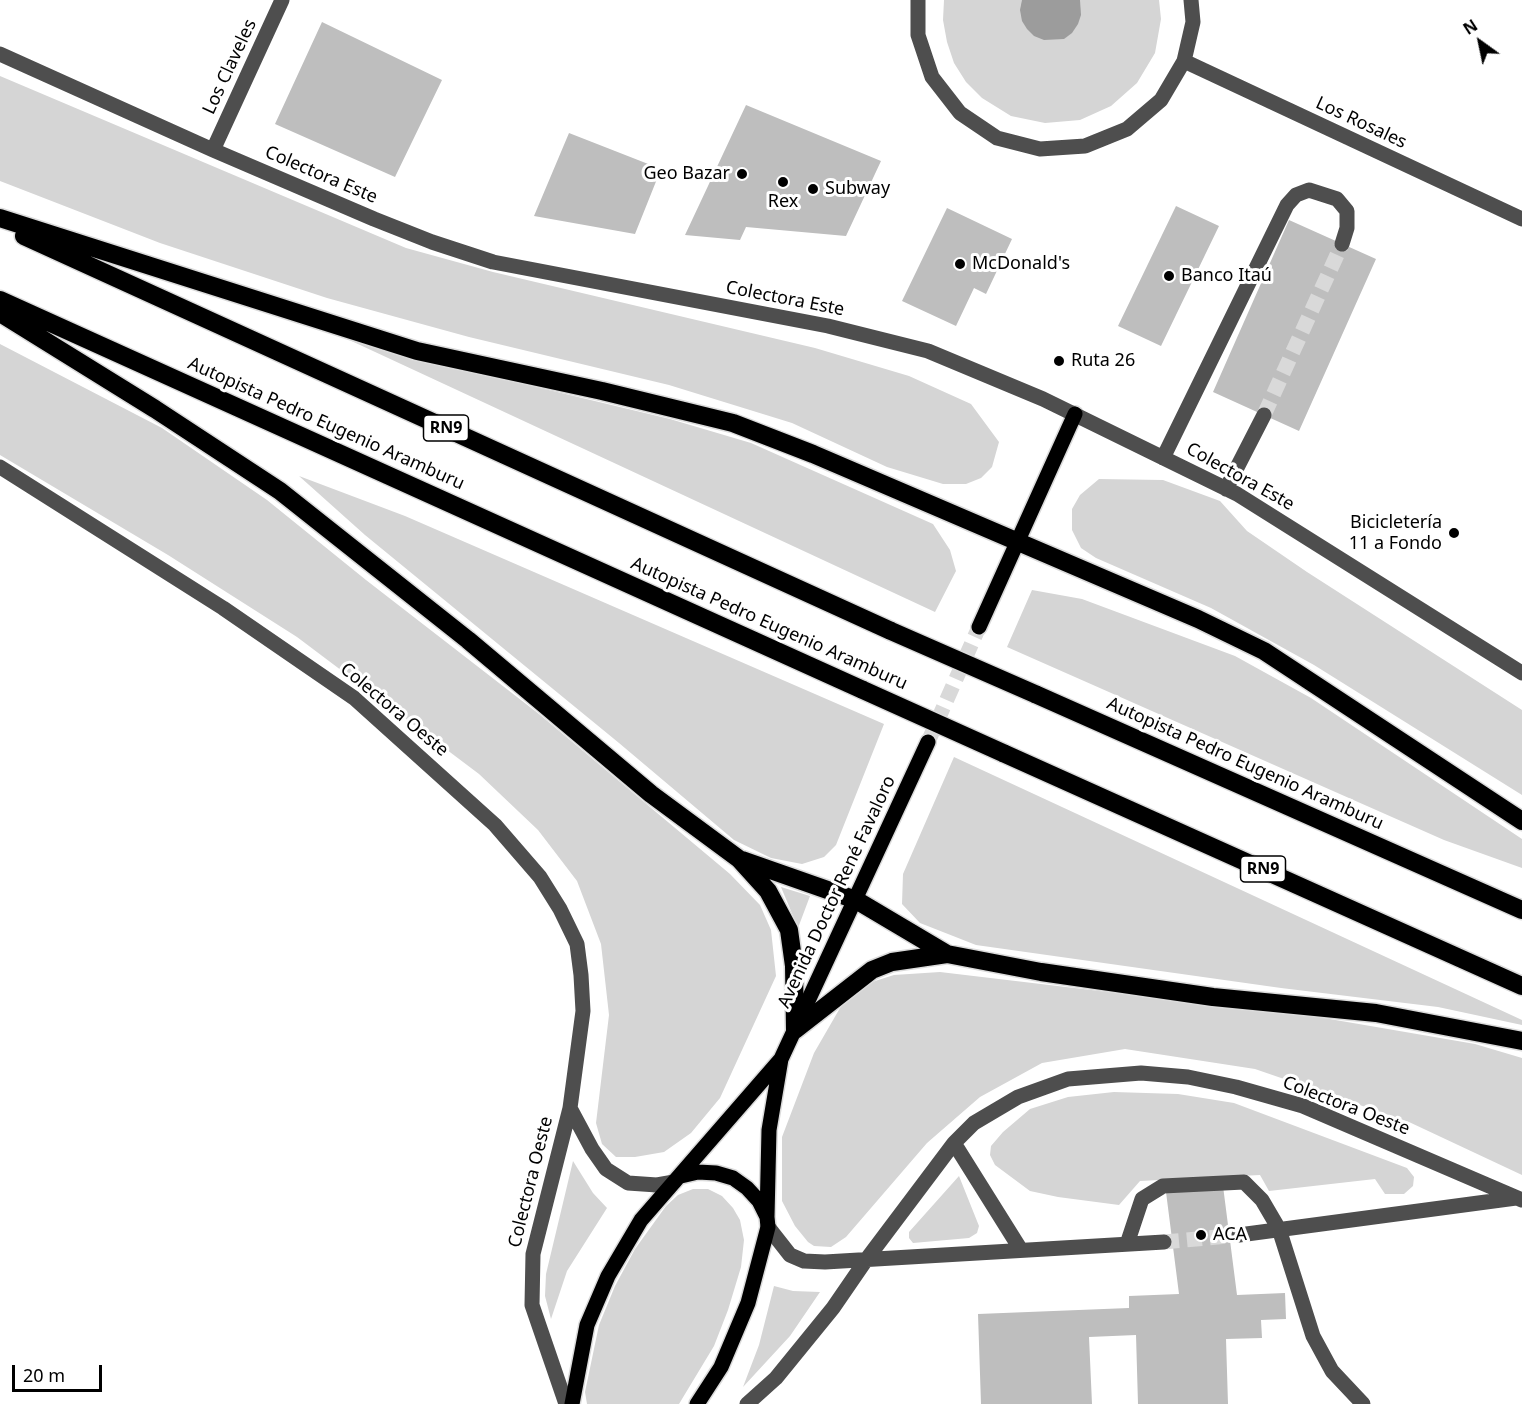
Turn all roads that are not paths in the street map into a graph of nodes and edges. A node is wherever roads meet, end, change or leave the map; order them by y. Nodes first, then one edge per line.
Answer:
1 (282, 0) edge
2 (918, 0) edge
3 (1191, 0) edge
4 (0, 54) edge
5 (1184, 61) junction
6 (213, 150) junction
7 (0, 218) edge
8 (1522, 219) edge
9 (0, 225) edge
10 (1342, 244) tunnel mouth
11 (0, 300) edge
12 (0, 313) edge
13 (1075, 414) junction
14 (1264, 415) tunnel mouth
15 (1163, 458) junction
16 (0, 467) edge
17 (1226, 489) junction
18 (1018, 542) junction
19 (979, 627) tunnel mouth
20 (1522, 674) edge
21 (928, 742) tunnel mouth
22 (1522, 821) edge
23 (739, 859) junction
24 (856, 900) junction
25 (1522, 910) edge
26 (947, 954) junction
27 (1522, 986) edge
28 (795, 1030) junction
29 (1522, 1041) edge
30 (781, 1059) junction
31 (570, 1108) junction
32 (954, 1143) junction
33 (677, 1179) junction
34 (1520, 1199) edge
35 (767, 1222) junction
36 (1279, 1229) junction
37 (1239, 1234) tunnel mouth
38 (1164, 1242) tunnel mouth
39 (1127, 1244) junction
40 (1021, 1250) junction
41 (866, 1260) junction
42 (566, 1404) edge
43 (572, 1404) edge
44 (697, 1404) edge
45 (747, 1404) edge
46 (1363, 1404) edge

1 - 6 street, Los Claveles
2 - 5 street
3 - 5 street
4 - 6 street, Colectora Este
5 - 8 street, Los Rosales
6 - 13 street, Colectora Este
7 - 18 highway
9 - 25 highway, Autopista Pedro Eugenio Aramburu / RN9, bridge
10 - 15 street
11 - 27 highway, Autopista Pedro Eugenio Aramburu / RN9, bridge
12 - 23 highway
13 - 15 street, Colectora Este
13 - 18 main road
14 - 17 street
15 - 17 street, Colectora Este
16 - 31 street, Colectora Oeste
17 - 20 street, Colectora Este
18 - 19 main road
18 - 22 highway
21 - 24 main road, Avenida Doctor René Favaloro
23 - 24 highway
23 - 28 highway
24 - 26 highway
24 - 28 main road, Avenida Doctor René Favaloro
26 - 28 highway
26 - 29 highway
28 - 30 main road, Avenida Doctor René Favaloro
30 - 33 main road, Avenida Doctor René Favaloro
30 - 35 main road, Avenida Doctor René Favaloro
31 - 33 street, Colectora Oeste
31 - 42 street, Colectora Oeste
32 - 34 street, Colectora Oeste
32 - 40 street
32 - 41 street, Colectora Oeste
33 - 35 main road
33 - 43 main road, Avenida Doctor René Favaloro
34 - 36 street
35 - 41 street
35 - 44 main road, Avenida Doctor René Favaloro
36 - 37 street
36 - 39 street
36 - 46 street
38 - 39 street
39 - 40 street
40 - 41 street
41 - 45 street, Colectora Oeste

